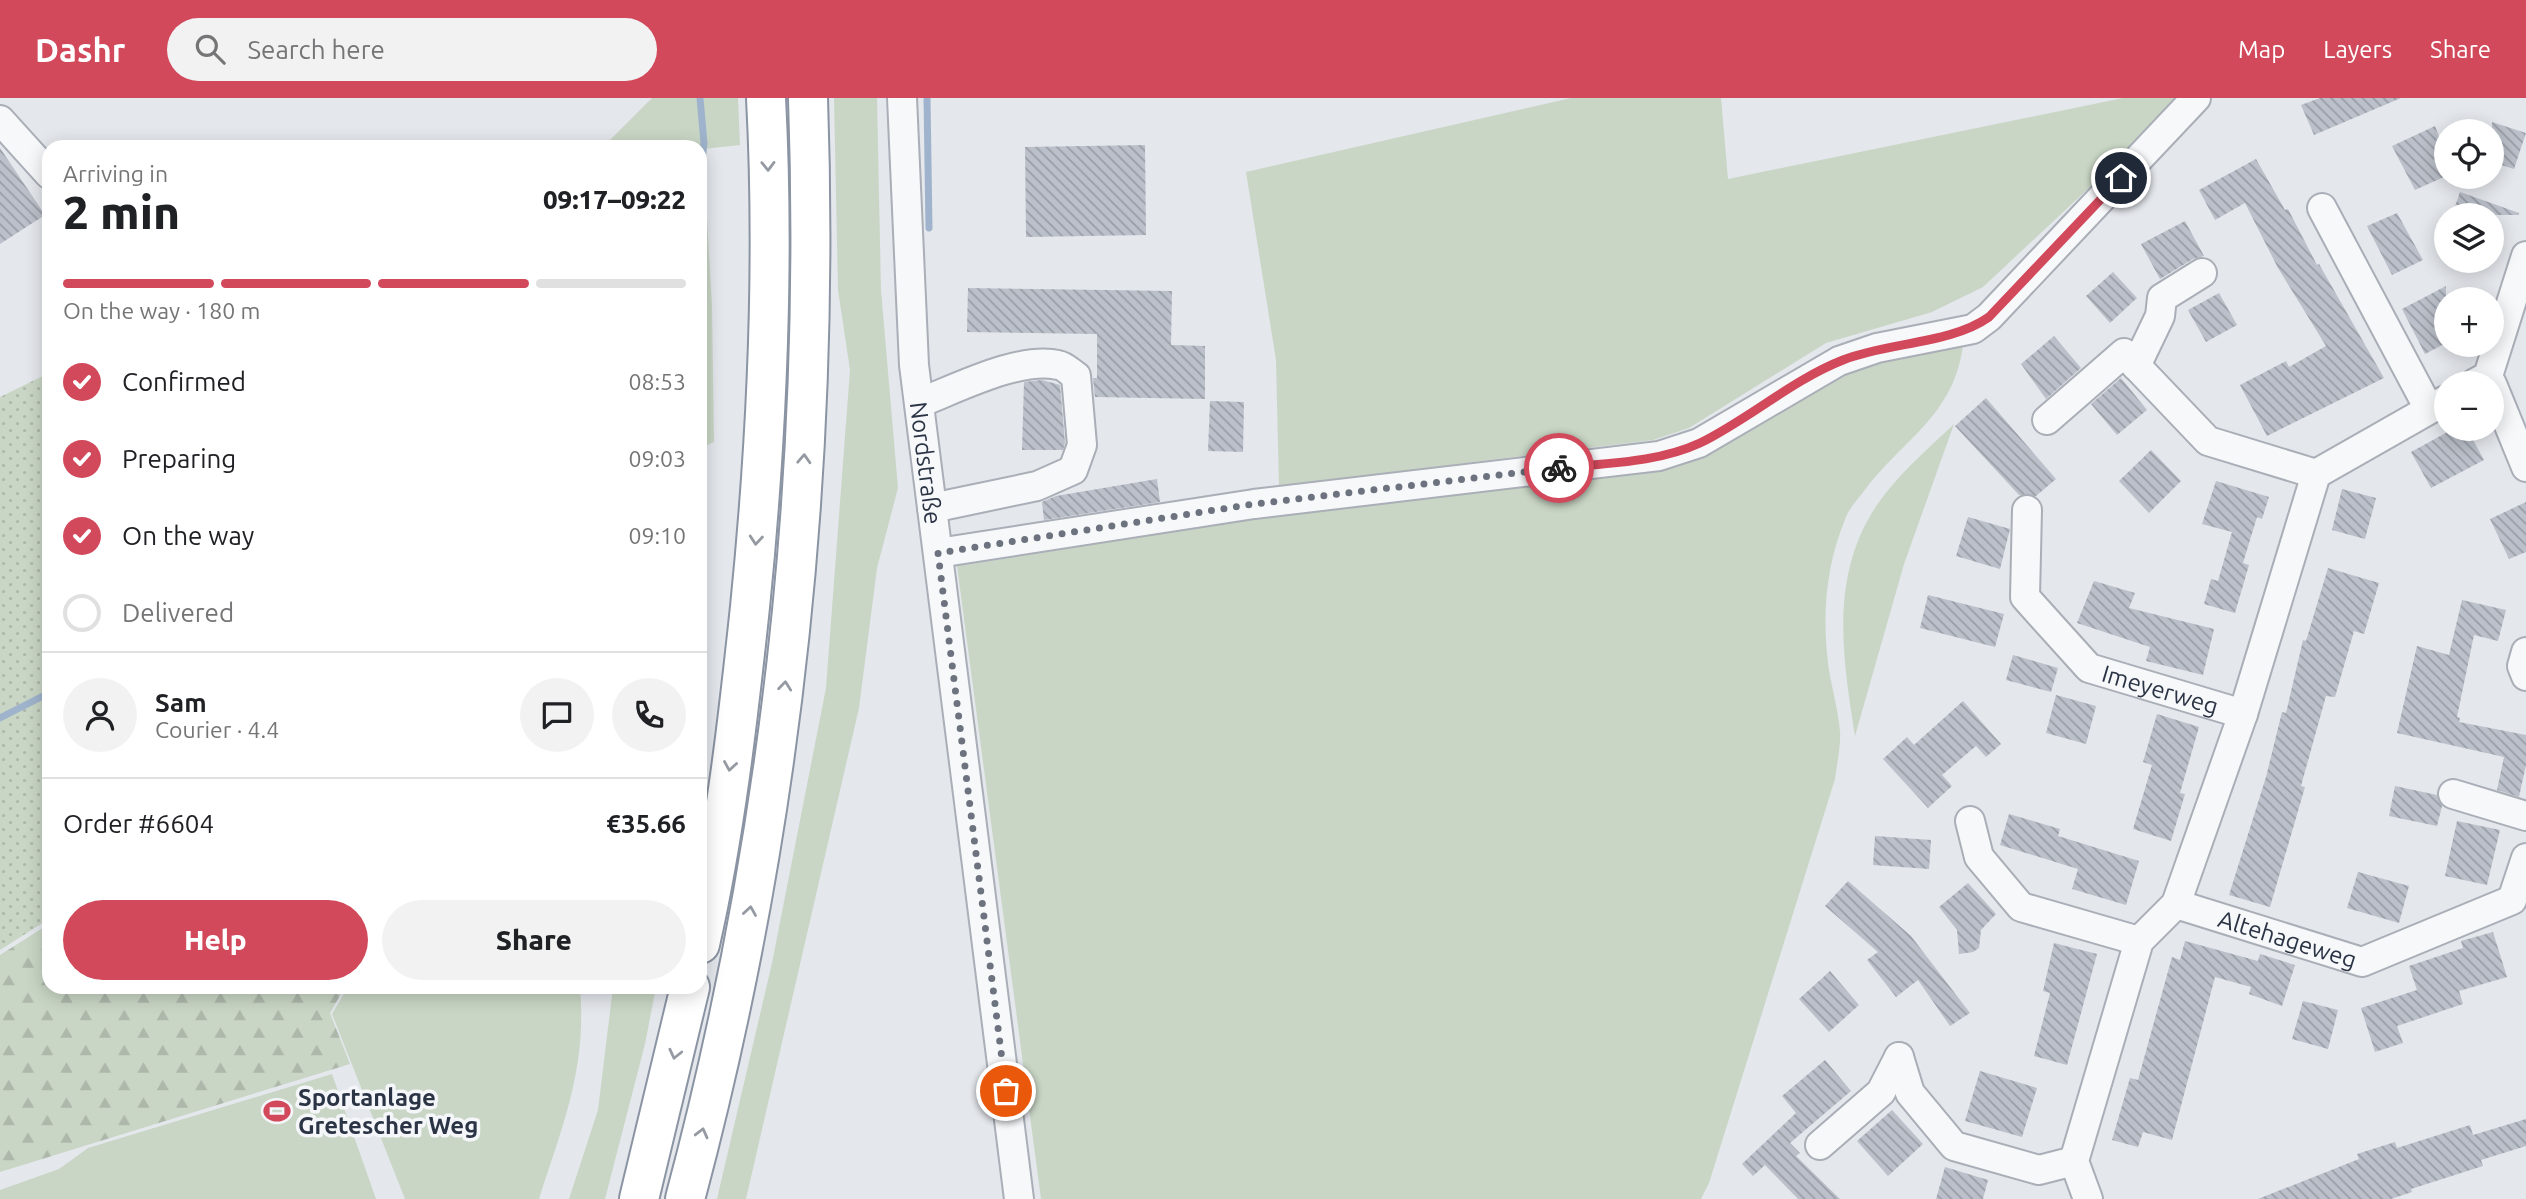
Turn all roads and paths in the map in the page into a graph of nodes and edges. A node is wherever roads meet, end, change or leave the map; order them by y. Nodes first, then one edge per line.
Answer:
1 (766, 98) edge
2 (808, 98) edge
3 (902, 98) edge
4 (2196, 98) edge
5 (0, 120) edge
6 (42, 166) edge
7 (2322, 208) dead end
8 (2526, 256) edge
9 (2202, 273) dead end
10 (2130, 360) junction
11 (2490, 371) edge
12 (2434, 397) edge
13 (919, 402) junction
14 (2434, 406) edge
15 (2504, 419) edge
16 (2047, 420) dead end
17 (2526, 467) edge
18 (2316, 474) junction
19 (932, 508) junction
20 (2027, 510) dead end
21 (938, 553) junction
22 (2526, 652) edge
23 (2526, 676) edge
24 (2243, 714) junction
25 (2452, 794) dead end
26 (2526, 816) edge
27 (1970, 821) dead end
28 (2526, 858) edge
29 (707, 902) edge
30 (2176, 904) junction
31 (2139, 941) junction
32 (688, 994) edge
33 (1820, 1145) dead end
34 (2074, 1161) junction
35 (639, 1199) edge
36 (685, 1199) edge
37 (1019, 1199) edge
38 (2088, 1199) edge

1 -> 29 highway
36 -> 2 highway
3 - 13 street, Nordstraße
4 - 21 street
5 - 6 street
7 - 12 street
8 - 11 street
9 - 10 street
10 - 16 street
10 - 18 street
13 - 19 street, Nordstraße
13 - 19 street
14 - 18 street
15 - 17 street
18 - 24 street, Imeyerweg
19 - 21 street, Nordstraße
20 - 24 street, Imeyerweg
21 - 37 street, Nordstraße
22 - 23 street
24 - 30 street, Imeyerweg
25 - 26 street
27 - 31 street
28 - 30 street, Altehageweg
30 - 31 street, Imeyerweg
31 - 34 street, Imeyerweg
32 -> 35 highway
33 - 34 street
34 - 38 street

